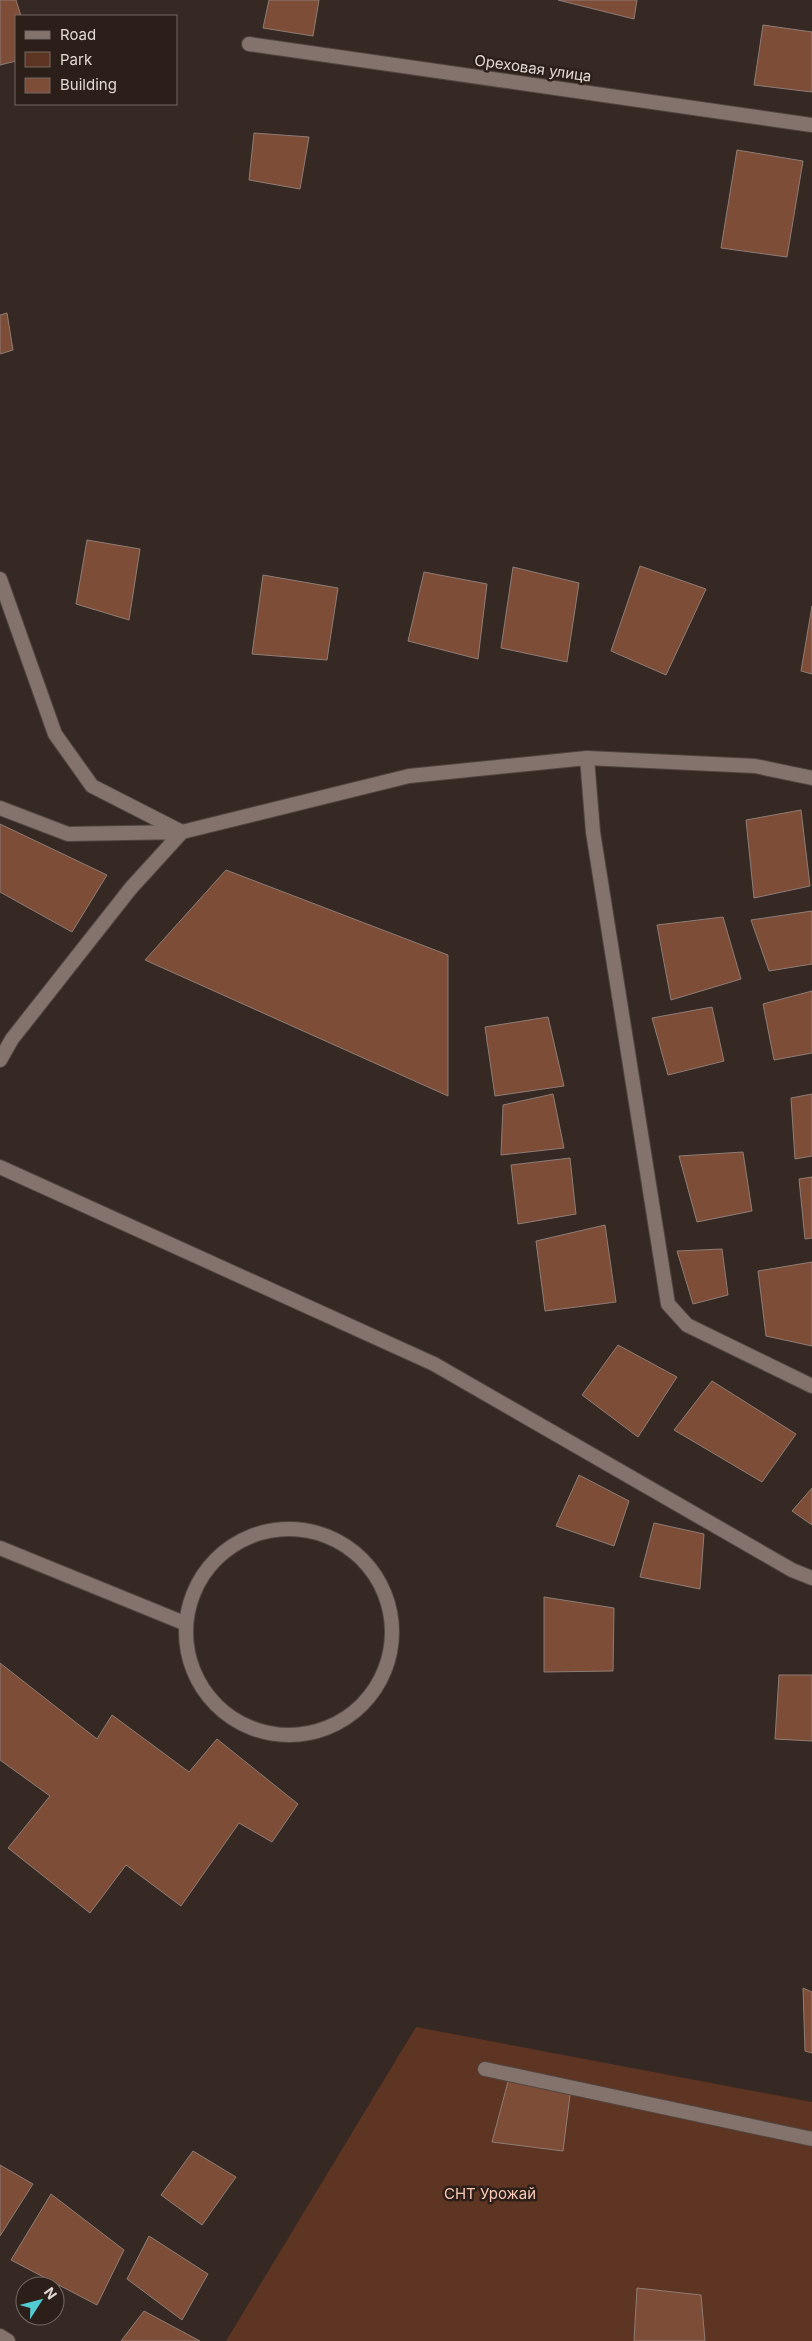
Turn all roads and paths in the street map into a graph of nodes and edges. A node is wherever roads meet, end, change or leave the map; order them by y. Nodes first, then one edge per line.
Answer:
1 (249, 44) dead end
2 (812, 125) edge
3 (0, 580) edge
4 (587, 758) junction
5 (812, 778) edge
6 (0, 808) edge
7 (182, 832) junction
8 (0, 1060) edge
9 (0, 1167) edge
10 (812, 1386) edge
11 (0, 1548) edge
12 (812, 1578) edge
13 (184, 1623) junction
14 (485, 2069) dead end
15 (812, 2139) edge
16 (0, 2336) edge
17 (8, 2341) edge

1 - 2 street, Ореховая улица
3 - 7 street
4 - 5 street
4 - 7 street
4 - 10 street
6 - 7 street
7 - 8 street
9 - 12 street
11 - 13 street
13 - 13 street
14 - 15 street
16 - 17 street

